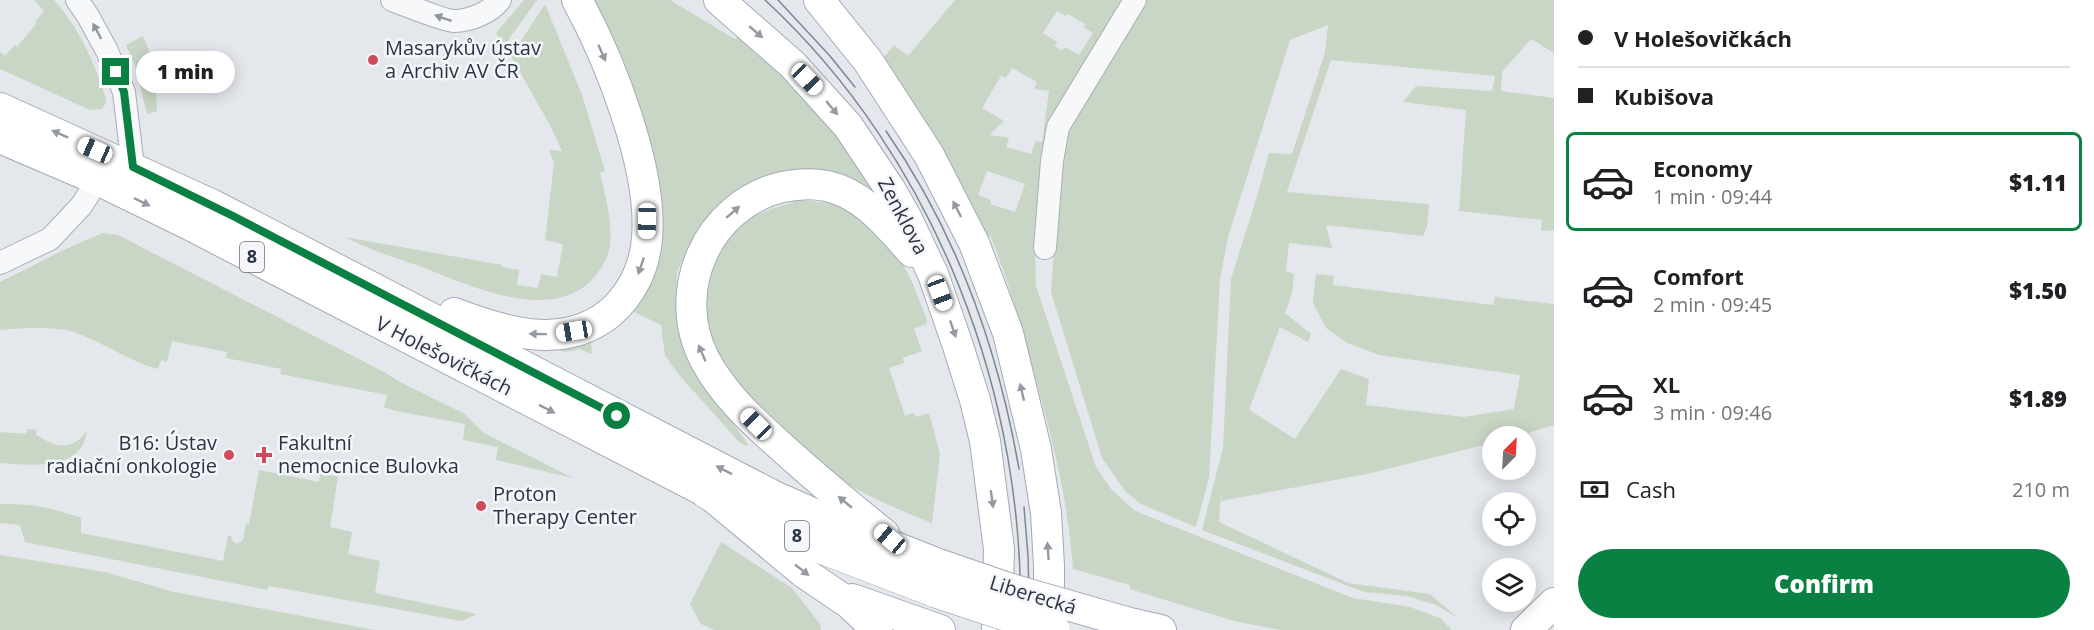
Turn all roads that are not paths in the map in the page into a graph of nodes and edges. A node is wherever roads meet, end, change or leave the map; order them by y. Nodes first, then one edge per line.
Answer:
1 (77, 0) edge
2 (392, 0) edge
3 (577, 0) edge
4 (719, 0) edge
5 (819, 0) edge
6 (1134, 0) edge
7 (495, 2) edge
8 (0, 108) edge
9 (0, 138) edge
10 (133, 167) junction
11 (98, 180) junction
12 (1045, 248) dead end
13 (0, 263) edge
14 (328, 264) junction
15 (933, 274) junction
16 (708, 493) junction
17 (897, 563) junction
18 (937, 578) junction
19 (835, 593) junction
20 (1554, 603) edge
21 (934, 628) edge
22 (877, 630) edge
23 (997, 630) edge
24 (1051, 630) edge
25 (1161, 630) edge
26 (1526, 630) edge

10 -> 1 street
7 -> 2 street
3 -> 14 main road
4 -> 15 main road, Zenklova
24 -> 5 main road
6 - 12 street
10 -> 8 main road, V Holešovičkách / 8
9 - 11 main road, V Holešovičkách / 8
10 - 14 main road, V Holešovičkách / 8
11 - 13 street
11 -> 16 main road, V Holešovičkách / 8
17 -> 14 main road, V Holešovičkách / 8
17 -> 15 main road
15 -> 23 main road, Zenklova
16 - 17 highway, V Holešovičkách / 8
16 -> 19 main road
17 - 18 highway, Liberecká / 8
18 - 24 highway, Liberecká / 8, bridge
18 - 25 main road, Liberecká / 8, bridge
19 - 21 main road
19 - 22 main road
20 - 26 main road

